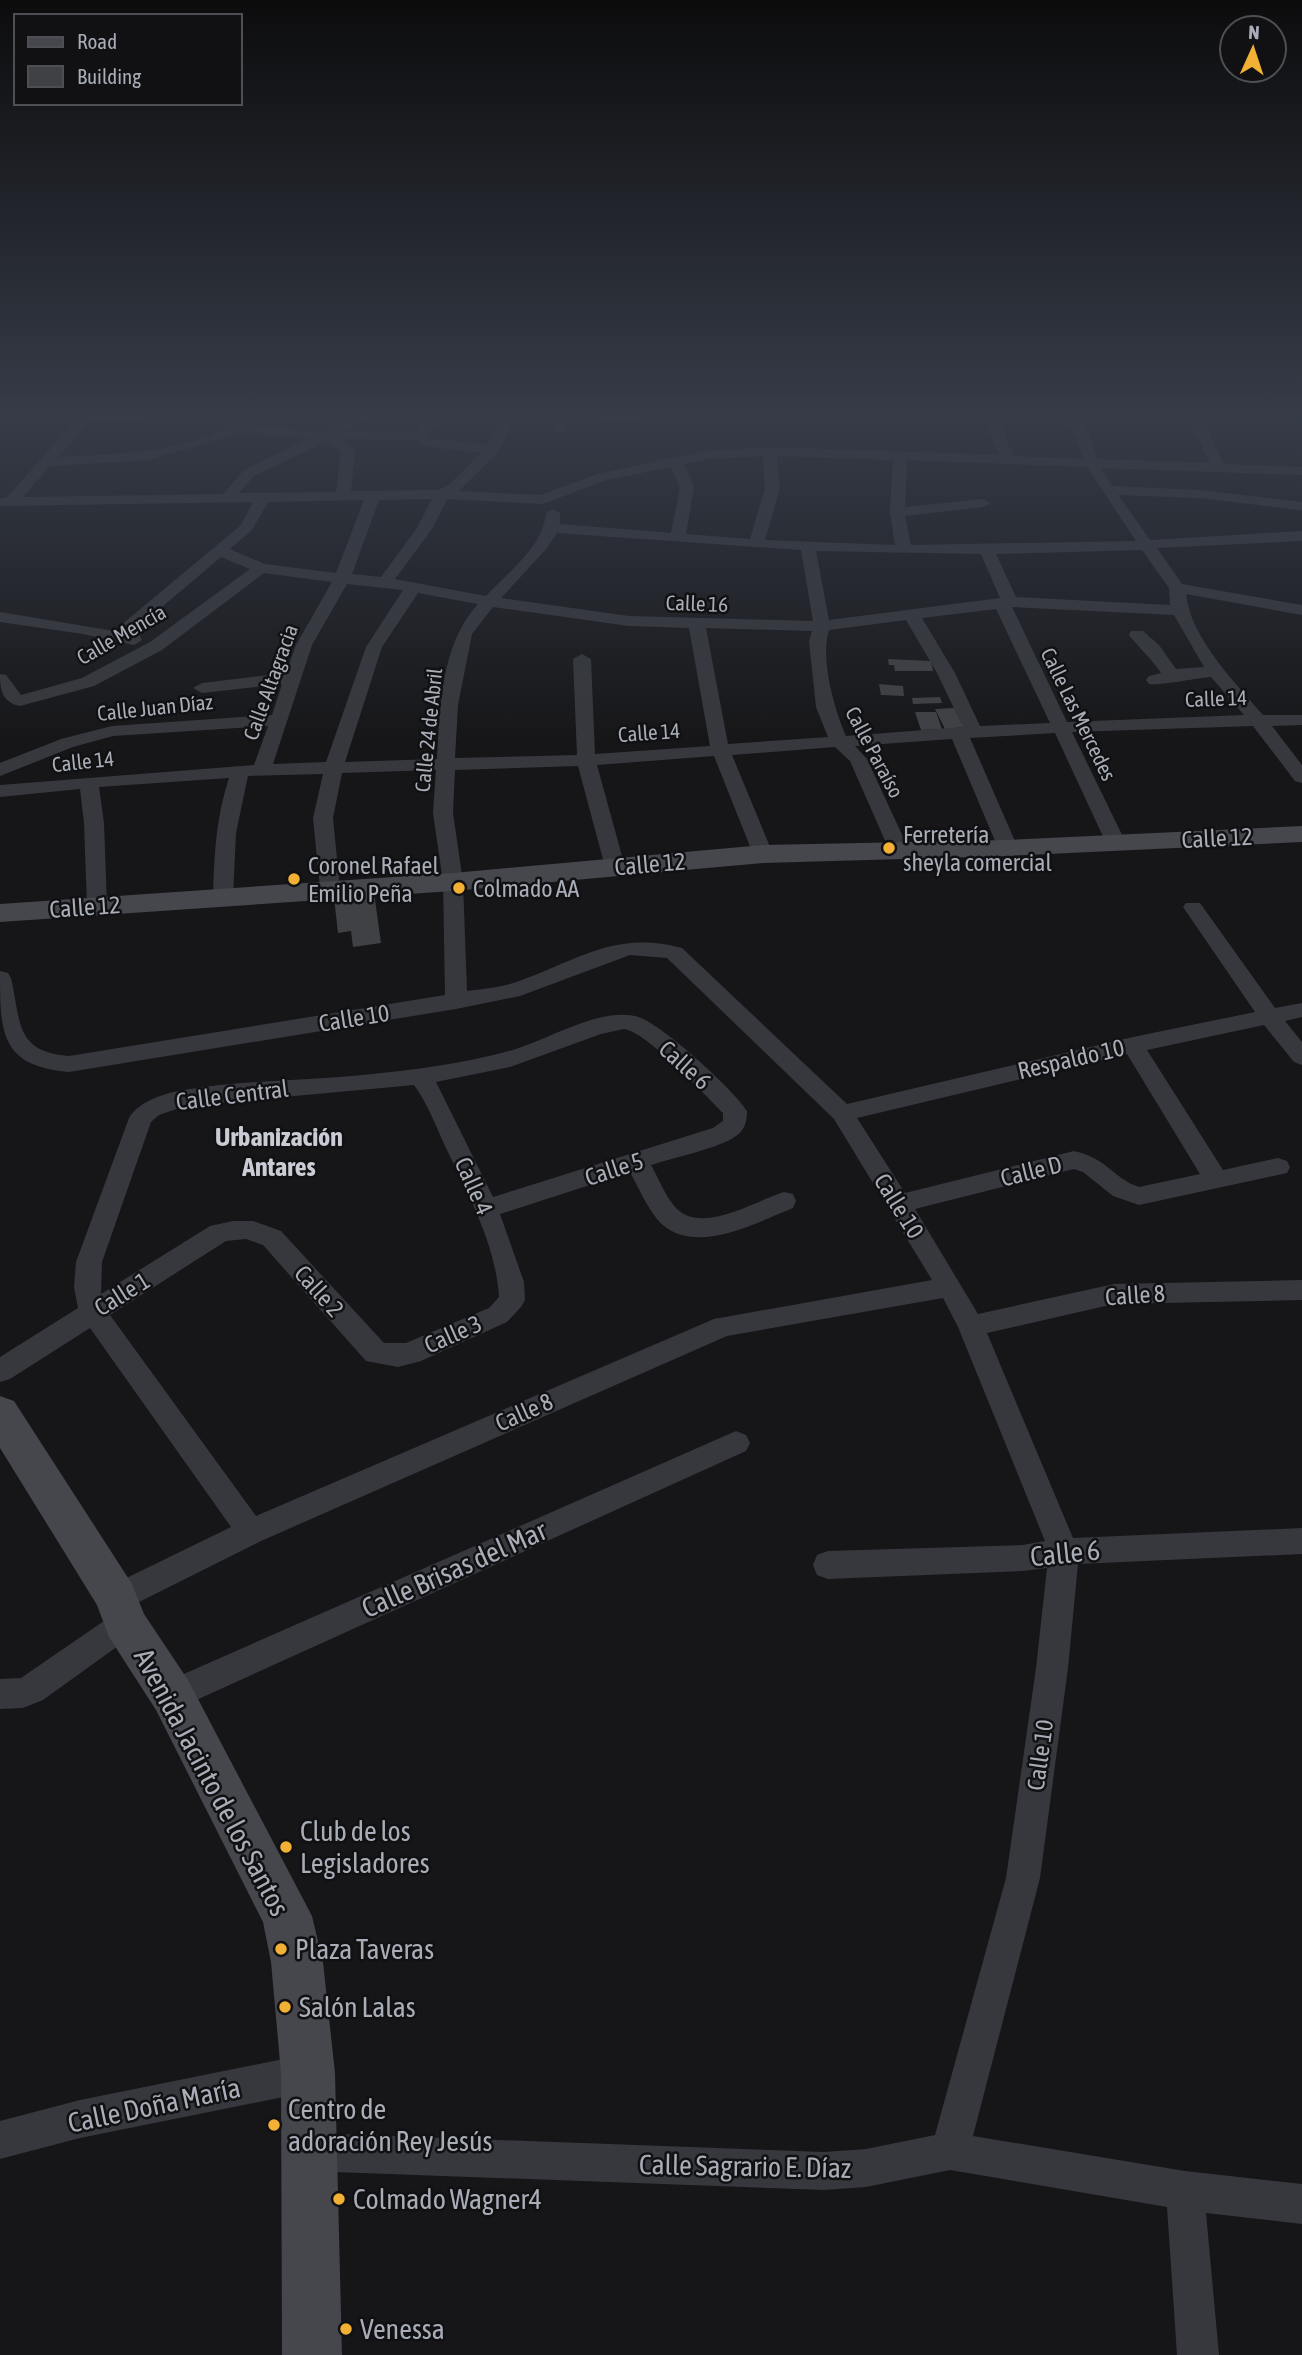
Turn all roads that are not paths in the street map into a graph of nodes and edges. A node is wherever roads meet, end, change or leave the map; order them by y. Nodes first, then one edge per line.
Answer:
1 (250, 522) edge
2 (363, 522) edge
3 (427, 522) edge
4 (552, 522) edge
5 (680, 522) edge
6 (763, 522) edge
7 (899, 522) edge
8 (1129, 522) edge
9 (552, 528) junction
10 (1302, 536) edge
11 (677, 539) junction
12 (756, 544) junction
13 (1145, 545) junction
14 (808, 547) junction
15 (986, 548) junction
16 (904, 550) junction
17 (220, 551) junction
18 (261, 568) junction
19 (342, 579) junction
20 (385, 582) junction
21 (414, 586) junction
22 (1177, 588) junction
23 (492, 600) junction
24 (1006, 603) junction
25 (1179, 610) junction
26 (1302, 610) edge
27 (911, 614) junction
28 (0, 617) edge
29 (697, 624) junction
30 (822, 626) junction
31 (1136, 635) dead end
32 (118, 636) junction
33 (156, 646) junction
34 (582, 659) dead end
35 (1215, 671) junction
36 (292, 678) junction
37 (0, 679) edge
38 (202, 688) dead end
39 (278, 720) junction
40 (1258, 720) junction
41 (1302, 720) edge
42 (1063, 728) junction
43 (966, 732) junction
44 (839, 741) junction
45 (720, 750) junction
46 (586, 760) junction
47 (446, 763) junction
48 (334, 767) junction
49 (0, 770) edge
50 (262, 770) junction
51 (240, 772) junction
52 (1302, 777) edge
53 (89, 783) junction
54 (0, 791) edge
55 (1302, 834) edge
56 (1116, 843) junction
57 (1008, 848) junction
58 (900, 852) junction
59 (763, 854) junction
60 (615, 867) junction
61 (453, 882) junction
62 (330, 889) junction
63 (223, 897) junction
64 (97, 906) junction
65 (1193, 907) dead end
66 (0, 913) edge
67 (0, 978) edge
68 (456, 1002) junction
69 (1302, 1010) edge
70 (1268, 1015) junction
71 (625, 1021) joint
72 (1133, 1045) junction
73 (1302, 1057) edge
74 (421, 1077) junction
75 (842, 1113) junction
76 (736, 1119) joint
77 (637, 1162) junction
78 (1278, 1167) dead end
79 (1217, 1181) junction
80 (784, 1201) dead end
81 (898, 1204) junction
82 (485, 1209) junction
83 (249, 1229) joint
84 (950, 1287) junction
85 (1302, 1290) edge
86 (512, 1300) joint
87 (93, 1312) junction
88 (971, 1326) junction
89 (387, 1356) joint
90 (0, 1371) edge
91 (0, 1413) edge
92 (736, 1443) dead end
93 (251, 1532) junction
94 (1302, 1541) edge
95 (1063, 1552) junction
96 (828, 1565) dead end
97 (121, 1610) junction
98 (0, 1693) edge
99 (172, 1695) junction
100 (308, 2073) junction
101 (0, 2140) edge
102 (950, 2151) junction
103 (308, 2152) junction
104 (1185, 2191) junction
105 (1302, 2204) edge
106 (312, 2355) edge
107 (1198, 2355) edge

1 - 17 street
2 - 19 street, Calle Altagracia
3 - 20 street
4 - 9 street
5 - 11 street
6 - 12 street
7 - 16 street
8 - 13 street
9 - 11 street
9 - 23 street, Calle 24 de Abril
10 - 13 street
11 - 12 street
12 - 14 street
13 - 15 street
13 - 22 street
14 - 16 street
14 - 30 street, Calle Paraíso
15 - 16 street
15 - 24 street, Calle Las Mercedes
17 - 18 street, Calle 16
17 - 32 street
18 - 19 street, Calle 16
18 - 33 street, Calle Mencía
19 - 20 street, Calle 16
19 - 36 street, Calle Altagracia
20 - 21 street, Calle 16
21 - 23 street, Calle 16
21 - 48 street
22 - 25 street
22 - 26 street
23 - 29 street, Calle 16
23 - 47 street, Calle 24 de Abril
24 - 25 street, Calle 16
24 - 27 street, Calle 16
24 - 42 street, Calle Las Mercedes
25 - 35 street
27 - 30 street, Calle 16
27 - 43 street
28 - 32 street
29 - 30 street, Calle 16
29 - 45 street
30 - 44 street, Calle Paraíso
31 - 35 street
32 - 33 street
33 - 37 street, Calle Mencía
34 - 46 street
35 - 40 street
36 - 38 street
36 - 39 street, Calle Altagracia
39 - 49 street, Calle Juan Díaz
39 - 50 street, Calle Altagracia
40 - 41 street, Calle 14
40 - 42 street, Calle 14
40 - 52 street
42 - 43 street, Calle 14
42 - 56 street, Calle Las Mercedes
43 - 44 street, Calle 14
43 - 57 street
44 - 45 street, Calle 14
44 - 58 street, Calle Paraíso
45 - 46 street, Calle 14
45 - 59 street
46 - 47 street, Calle 14
46 - 60 street
47 - 48 street, Calle 14
47 - 61 street, Calle 24 de Abril
48 - 50 street, Calle 14
48 - 62 street
50 - 51 street, Calle 14
51 - 53 street, Calle 14
51 - 63 street, Calle Altagracia
53 - 54 street, Calle 14
53 - 64 street
55 - 56 main road, Calle 12
56 - 57 main road, Calle 12
57 - 58 main road, Calle 12
58 - 59 main road, Calle 12
59 - 60 main road, Calle 12
60 - 61 main road, Calle 12
61 - 62 main road, Calle 12
61 - 68 street, Calle 24 de Abril
62 - 63 main road, Calle 12
63 - 64 main road, Calle 12
64 - 66 main road, Calle 12
65 - 70 street
67 - 68 street, Calle 10
68 - 75 street, Calle 10
69 - 70 street, Respaldo 10
70 - 72 street, Respaldo 10
70 - 73 street
71 - 74 street, Calle Central
71 - 76 street, Calle 6
72 - 75 street, Respaldo 10
72 - 79 street
74 - 82 street, Calle 4
74 - 87 street, Calle Central
75 - 81 street, Calle 10
76 - 77 street, Calle 5
77 - 80 street
77 - 82 street, Calle 5
78 - 79 street, Calle D
79 - 81 street, Calle D
81 - 84 street, Calle 10
82 - 86 street, Calle 4
83 - 87 street, Calle 1
83 - 89 street, Calle 2
84 - 88 street, Calle 10
84 - 93 street, Calle 8
85 - 88 street, Calle 8
86 - 89 street, Calle 3
87 - 90 street, Calle 1
87 - 93 street, Calle Central
88 - 95 street, Calle 10
91 - 97 main road, Avenida Jacinto de los Santos
92 - 99 street, Calle Brisas del Mar
93 - 97 street, Calle 8
94 - 95 street, Calle 6
95 - 96 street, Calle 6
95 - 102 street, Calle 10
97 - 98 street, Calle 8
97 - 99 main road, Avenida Jacinto de los Santos
99 - 100 main road, Avenida Jacinto de los Santos
100 - 101 street, Calle Doña María
100 - 103 main road, Avenida Jacinto de los Santos
102 - 103 street, Calle Sagrario E. Díaz
102 - 104 street, Calle Sagrario E. Díaz
103 - 106 main road, Avenida Jacinto de los Santos
104 - 105 street, Calle Sagrario E. Díaz
104 - 107 street

